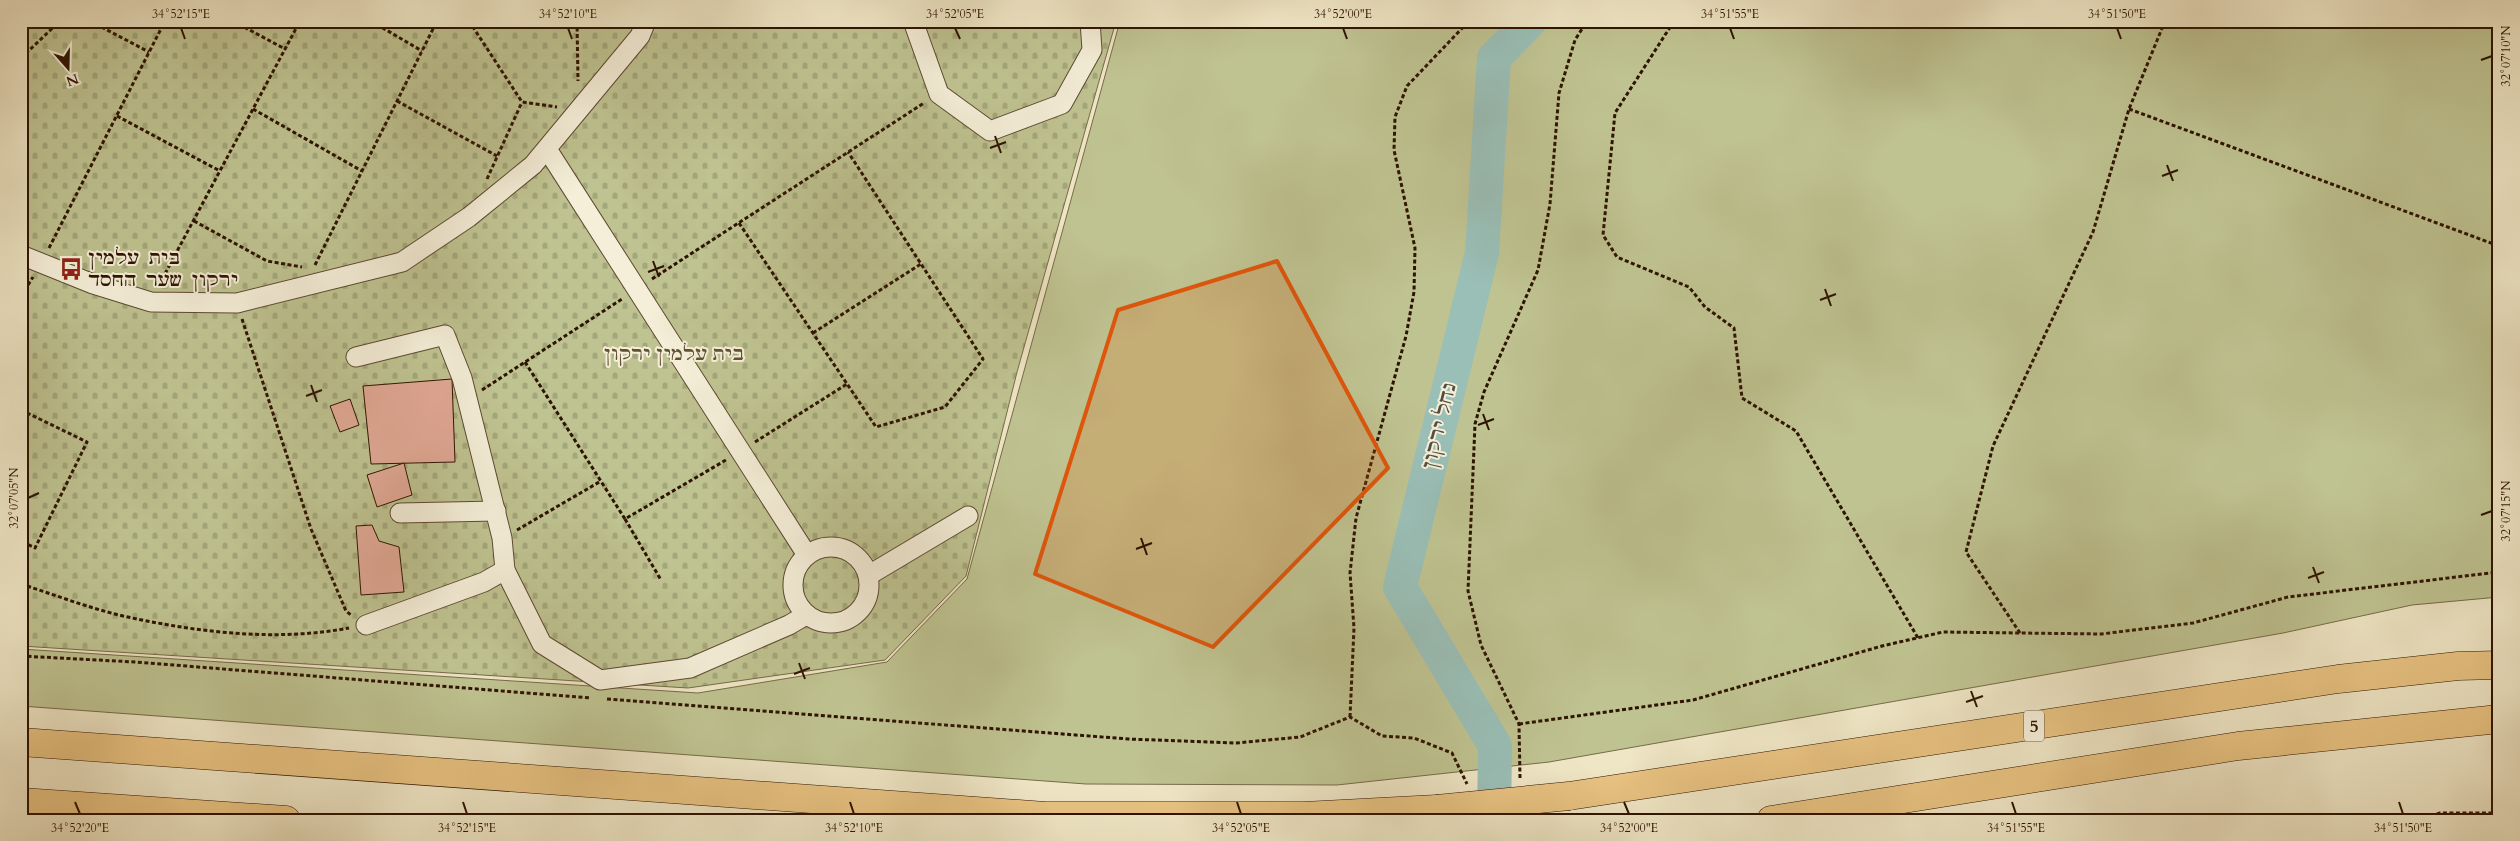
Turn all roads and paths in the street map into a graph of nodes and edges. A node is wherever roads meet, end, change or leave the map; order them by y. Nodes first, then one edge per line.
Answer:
1 (60, 21) edge
2 (90, 21) edge
3 (165, 21) edge
4 (233, 21) edge
5 (300, 21) edge
6 (371, 21) edge
7 (437, 21) edge
8 (469, 21) edge
9 (577, 21) edge
10 (646, 21) edge
11 (913, 21) edge
12 (1090, 21) edge
13 (1469, 21) edge
14 (1587, 21) edge
15 (1674, 21) edge
16 (2165, 21) edge
17 (285, 49) junction
18 (422, 51) junction
19 (149, 52) junction
20 (21, 58) edge
21 (939, 94) junction
22 (397, 101) junction
23 (522, 102) junction
24 (253, 109) junction
25 (2129, 109) junction
26 (579, 110) junction
27 (116, 116) junction
28 (547, 149) junction
29 (848, 152) junction
30 (497, 156) junction
31 (220, 171) junction
32 (362, 171) junction
33 (485, 182) dead end
34 (194, 221) junction
35 (739, 223) junction
36 (2499, 246) edge
37 (21, 255) edge
38 (41, 263) junction
39 (921, 264) junction
40 (315, 266) junction
41 (305, 286) junction
42 (637, 290) junction
43 (151, 302) junction
44 (237, 303) junction
45 (813, 334) junction
46 (356, 357) dead end
47 (525, 362) junction
48 (847, 384) junction
49 (467, 400) junction
50 (21, 410) edge
51 (740, 451) junction
52 (601, 481) junction
53 (496, 511) junction
54 (400, 513) dead end
55 (968, 516) dead end
56 (625, 518) junction
57 (502, 538) junction
58 (21, 541) edge
59 (807, 555) junction
60 (505, 570) junction
61 (2499, 572) edge
62 (869, 575) junction
63 (661, 580) dead end
64 (21, 584) edge
65 (806, 615) junction
66 (366, 625) junction
67 (2021, 633) junction
68 (1918, 638) junction
69 (21, 656) edge
70 (2499, 665) edge
71 (1350, 717) junction
72 (2499, 719) edge
73 (1519, 724) junction
74 (21, 742) edge
75 (1452, 753) dead end
76 (1520, 782) dead end
77 (21, 802) edge
78 (2499, 813) edge
79 (286, 820) edge
80 (1771, 820) edge
81 (2418, 820) edge

1 - 20 path
2 - 19 path
3 - 19 path
4 - 17 path
5 - 17 path
6 - 18 path
7 - 18 path
8 - 23 path
9 - 26 path
10 - 26 lane
11 - 21 lane
12 - 21 lane
13 - 71 path
14 - 73 path
15 - 68 path
16 - 25 path
17 - 24 path
18 - 22 path
19 - 27 path
21 - 29 path
22 - 30 path
22 - 32 path
23 - 26 path
23 - 30 path
24 - 31 path
24 - 32 path
25 - 36 path
25 - 67 path
26 - 28 lane
27 - 31 path
27 - 38 path
28 - 41 lane
28 - 42 lane
29 - 35 path
29 - 39 path
30 - 33 path
31 - 34 path
32 - 40 path
34 - 40 path
34 - 43 path
35 - 42 path
35 - 45 path
37 - 38 lane
38 - 43 lane
39 - 45 path
39 - 48 path
40 - 41 path
41 - 44 lane
42 - 47 path
42 - 51 lane
43 - 44 lane
44 - 66 path
45 - 48 path
46 - 49 lane
47 - 49 path
47 - 52 path
48 - 51 path
49 - 53 lane
50 - 58 path
51 - 56 path
51 - 59 lane
52 - 56 path
52 - 57 path
53 - 54 lane
53 - 57 lane
55 - 62 lane
56 - 63 path
57 - 60 lane
59 - 62 lane
59 - 65 lane
60 - 65 lane
60 - 66 lane
61 - 67 path
62 - 65 lane
64 - 66 path
67 - 68 path
68 - 73 path
69 - 71 path
70 - 74 highway, 5, bridge
71 - 75 path
72 - 80 highway
73 - 76 path
77 - 79 highway
78 - 81 path

